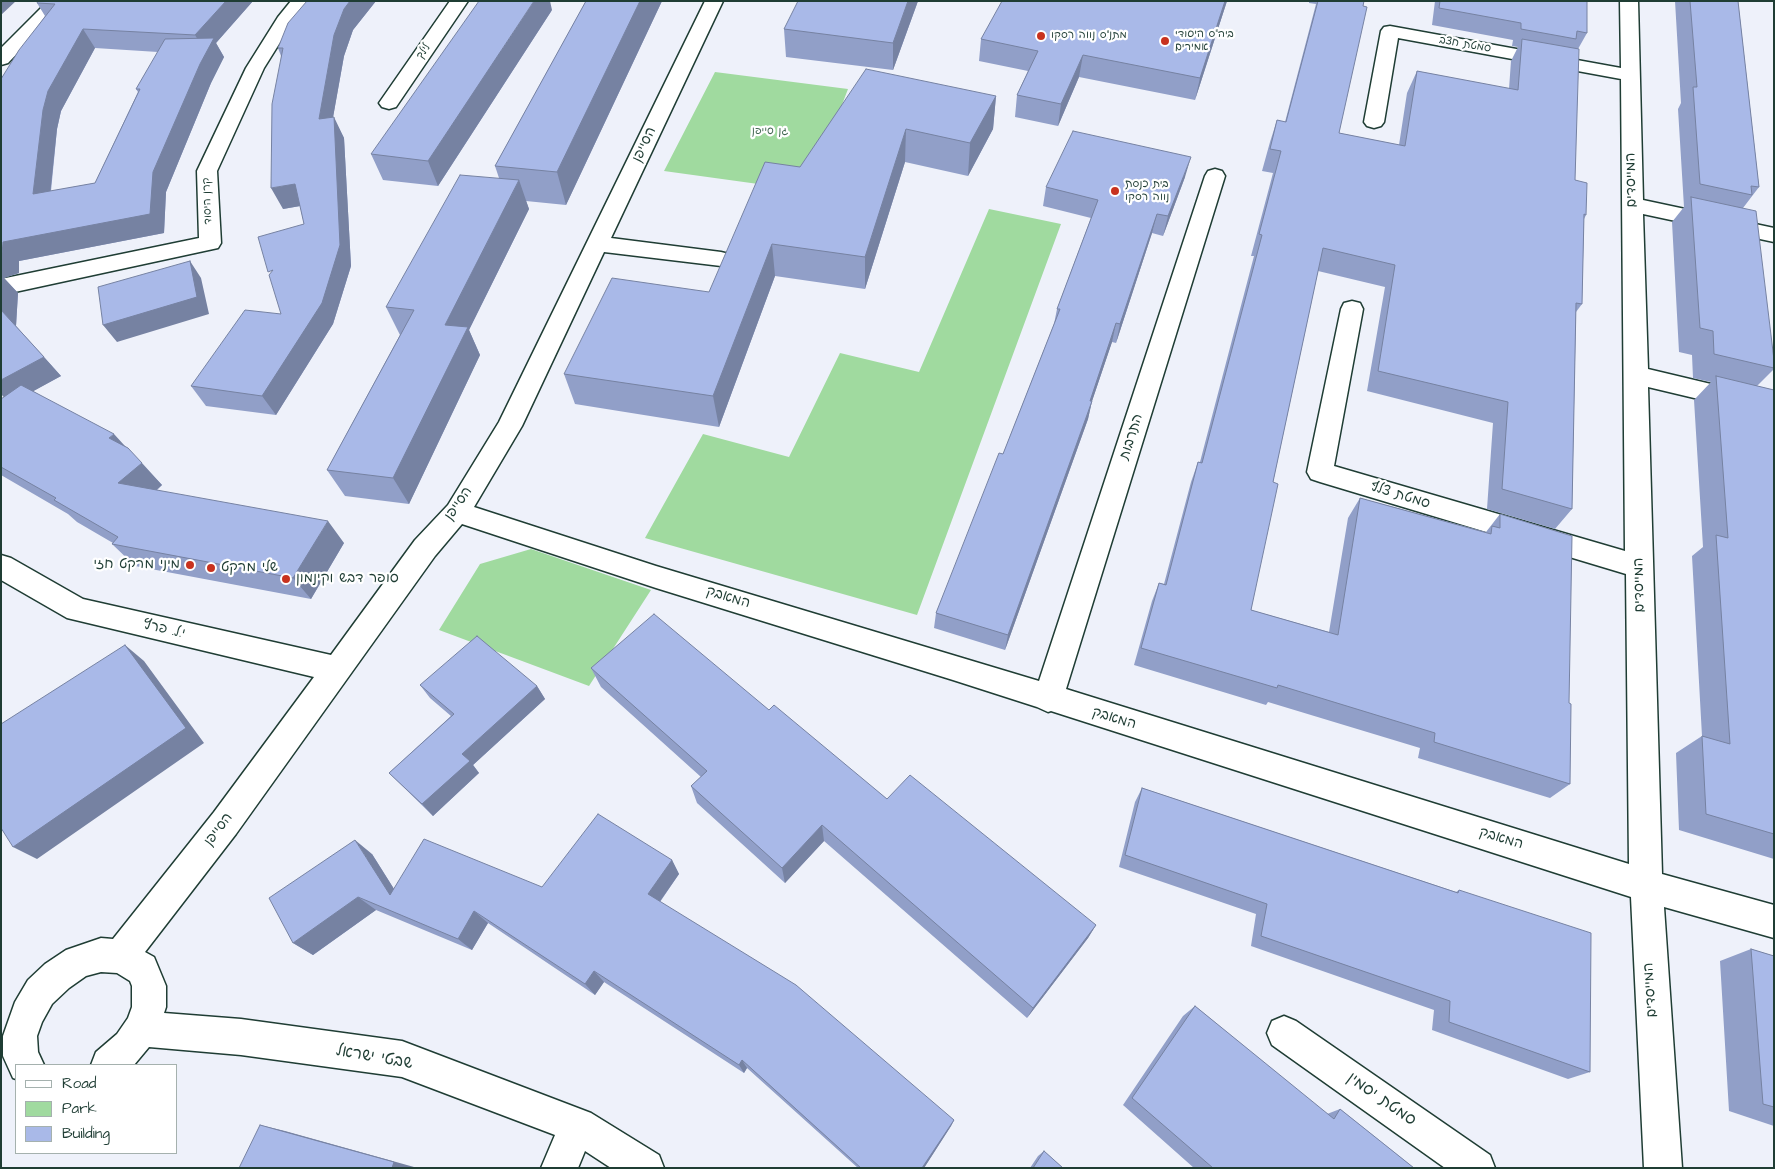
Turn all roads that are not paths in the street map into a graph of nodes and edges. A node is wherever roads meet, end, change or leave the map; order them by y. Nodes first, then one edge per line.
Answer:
1 (58, 1) edge
2 (301, 1) edge
3 (458, 1) edge
4 (1629, 1) edge
5 (710, 8) edge
6 (1, 60) edge
7 (1630, 75) junction
8 (389, 103) dead end
9 (1374, 122) dead end
10 (1215, 176) dead end
11 (1633, 205) junction
12 (1774, 235) edge
13 (598, 244) junction
14 (721, 260) edge
15 (1, 287) edge
16 (1352, 308) dead end
17 (1636, 375) junction
18 (1774, 408) edge
19 (456, 512) junction
20 (1, 566) edge
21 (1640, 567) junction
22 (337, 669) junction
23 (1048, 698) junction
24 (1645, 885) junction
25 (1774, 922) edge
26 (121, 956) junction
27 (141, 1029) junction
28 (1284, 1033) dead end
29 (16, 1047) edge
30 (110, 1064) edge
31 (578, 1126) junction
32 (559, 1168) edge
33 (646, 1168) edge
34 (1476, 1168) edge
35 (1663, 1168) edge

1 - 6 street
2 - 15 street, קרן היסוד
3 - 8 street, לילך
4 - 7 street, המייסדים
5 - 13 street, הסייפן
7 - 9 street, סמטת חצב
7 - 11 street, המייסדים
10 - 23 street, התרבות
11 - 12 street
11 - 17 street, המייסדים
13 - 14 street
13 - 19 street, הסייפן
16 - 21 street, סמטת צלף
17 - 18 street
17 - 21 street, המייסדים
19 - 22 street, הסייפן
19 - 23 street, המאבק
20 - 22 street, י.ל. פרץ
21 - 24 street, המייסדים
22 - 26 street, הסייפן
23 - 24 street, המאבק
24 - 25 street, המאבק
24 - 35 street, המייסדים
26 - 27 street
26 - 29 street
27 - 30 street
27 - 31 street, שבטי ישראל
28 - 34 street, סמטת יסמין
31 - 32 street
31 - 33 street, שבטי ישראל

